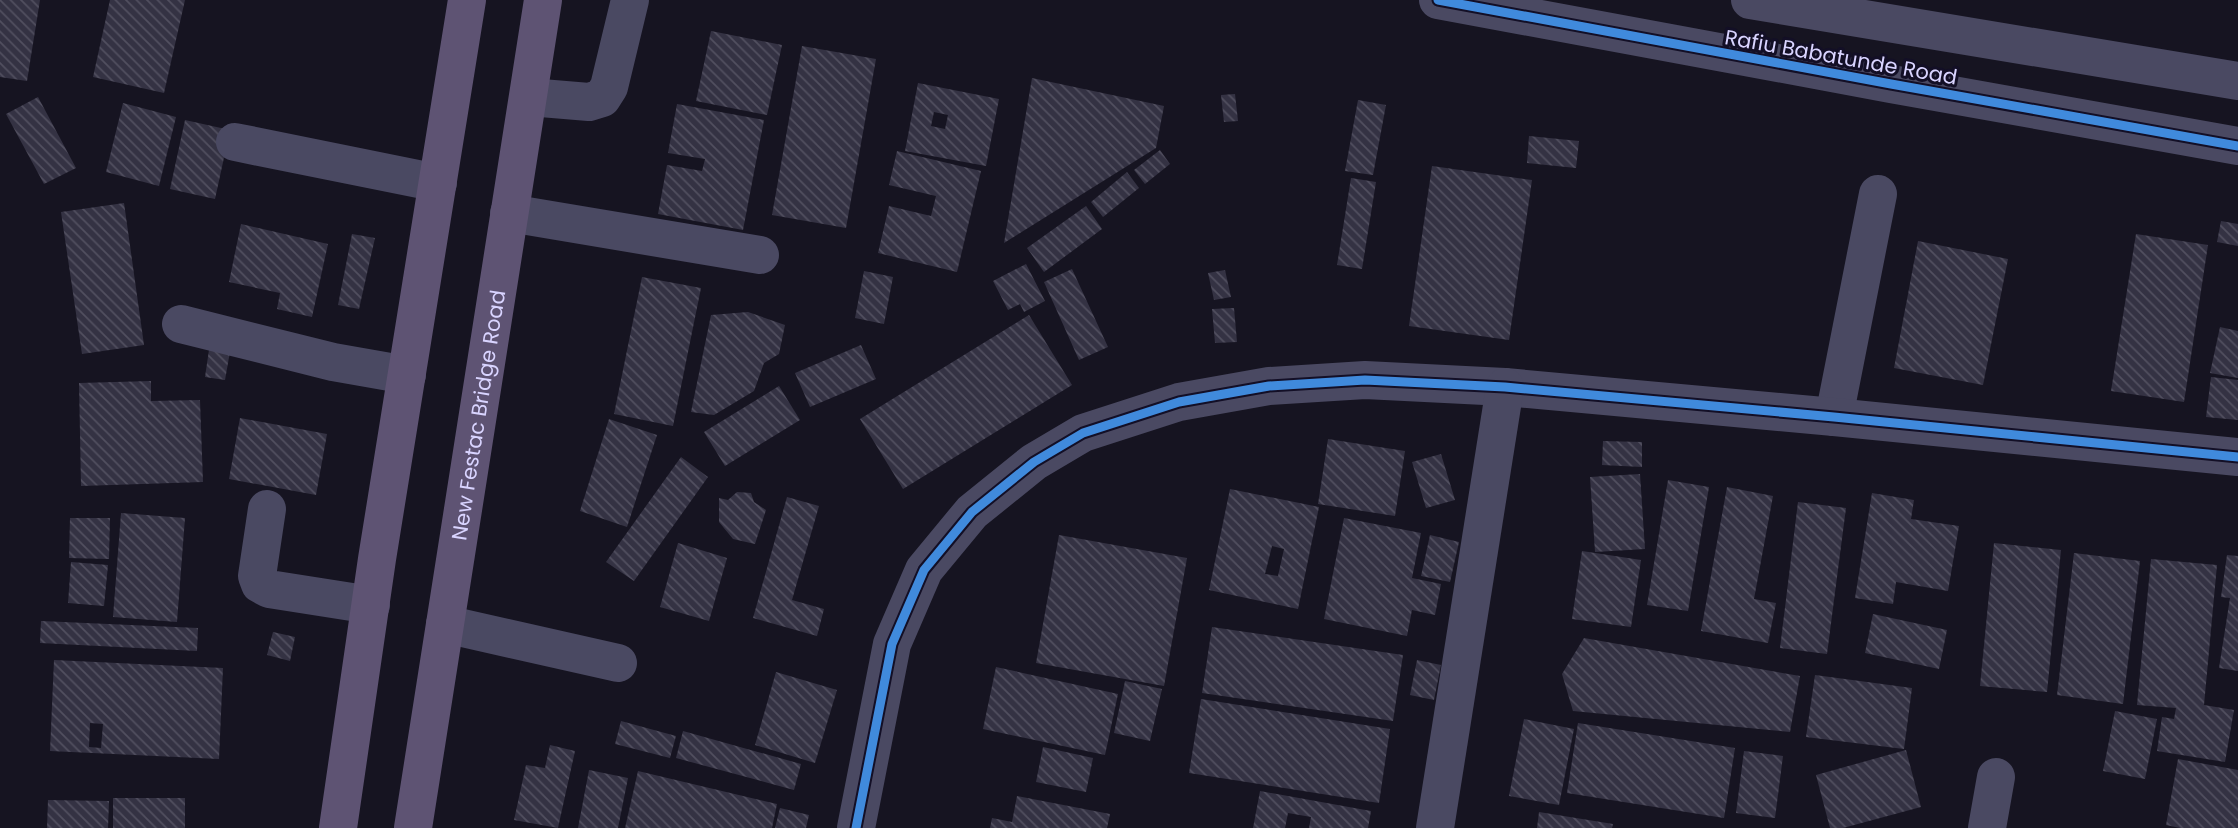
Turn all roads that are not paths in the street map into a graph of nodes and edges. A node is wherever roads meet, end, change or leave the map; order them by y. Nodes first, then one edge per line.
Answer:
1 (467, 0) edge
2 (543, 0) edge
3 (630, 0) edge
4 (1438, 0) edge
5 (1751, 0) edge
6 (2238, 81) edge
7 (529, 97) junction
8 (234, 142) dead end
9 (2238, 146) edge
10 (438, 183) junction
11 (1878, 194) dead end
12 (509, 213) junction
13 (760, 255) dead end
14 (181, 324) dead end
15 (407, 375) junction
16 (1504, 387) junction
17 (1834, 416) junction
18 (2238, 457) edge
19 (267, 509) dead end
20 (371, 605) junction
21 (445, 624) junction
22 (618, 663) dead end
23 (1996, 777) dead end
24 (338, 828) edge
25 (413, 828) edge
26 (856, 828) edge
27 (1435, 828) edge
28 (1987, 828) edge

1 - 10 main road
2 - 7 main road, New Festac Bridge Road
3 - 7 street
4 - 9 street, Rafiu Babatunde Road
5 - 6 street, Rafiu Babatunde Road
7 - 12 main road, New Festac Bridge Road
8 - 10 street
10 - 15 main road
11 - 17 street
12 - 13 street
12 - 21 main road, New Festac Bridge Road
14 - 15 street
15 - 20 main road
16 - 17 street
16 - 26 street
16 - 27 street
17 - 18 street
19 - 20 street
20 - 24 main road
21 - 22 street
21 - 25 main road, New Festac Bridge Road
23 - 28 street

